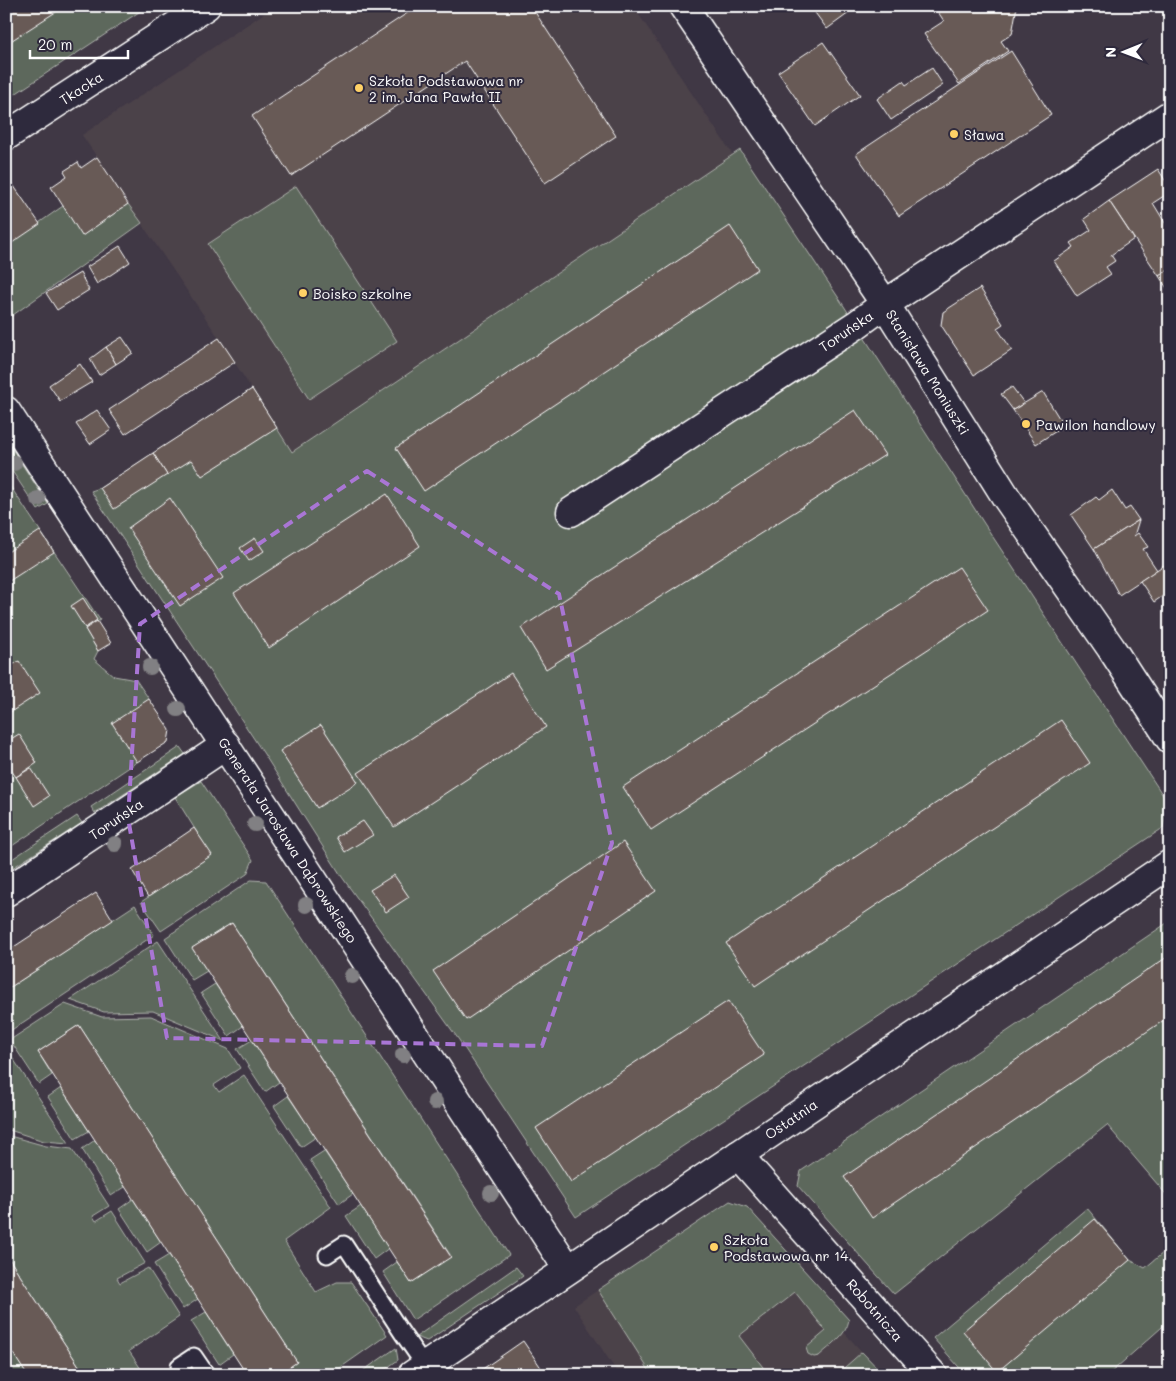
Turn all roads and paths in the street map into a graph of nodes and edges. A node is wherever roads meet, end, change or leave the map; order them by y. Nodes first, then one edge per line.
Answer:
1 (206, 6) edge
2 (684, 6) edge
3 (1170, 115) edge
4 (6, 136) edge
5 (885, 304) junction
6 (6, 411) edge
7 (571, 512) dead end
8 (1170, 739) edge
9 (226, 745) junction
10 (1170, 864) edge
11 (6, 892) edge
12 (738, 1155) junction
13 (326, 1255) dead end
14 (568, 1269) junction
15 (178, 1366) dead end
16 (419, 1370) edge
17 (207, 1375) edge
18 (933, 1375) edge

1 - 4 street, Tkacka
2 - 5 street, Stanisława Moniuszki
3 - 5 street, Toruńska
5 - 7 street, Toruńska
5 - 8 street, Stanisława Moniuszki
6 - 9 street, Generała Jarosława Dąbrowskiego
9 - 11 street, Toruńska
9 - 14 street, Generała Jarosława Dąbrowskiego
10 - 12 street, Ostatnia
12 - 14 street, Ostatnia
12 - 18 street, Robotnicza
13 - 16 lane
14 - 16 street, Ostatnia
15 - 17 lane

